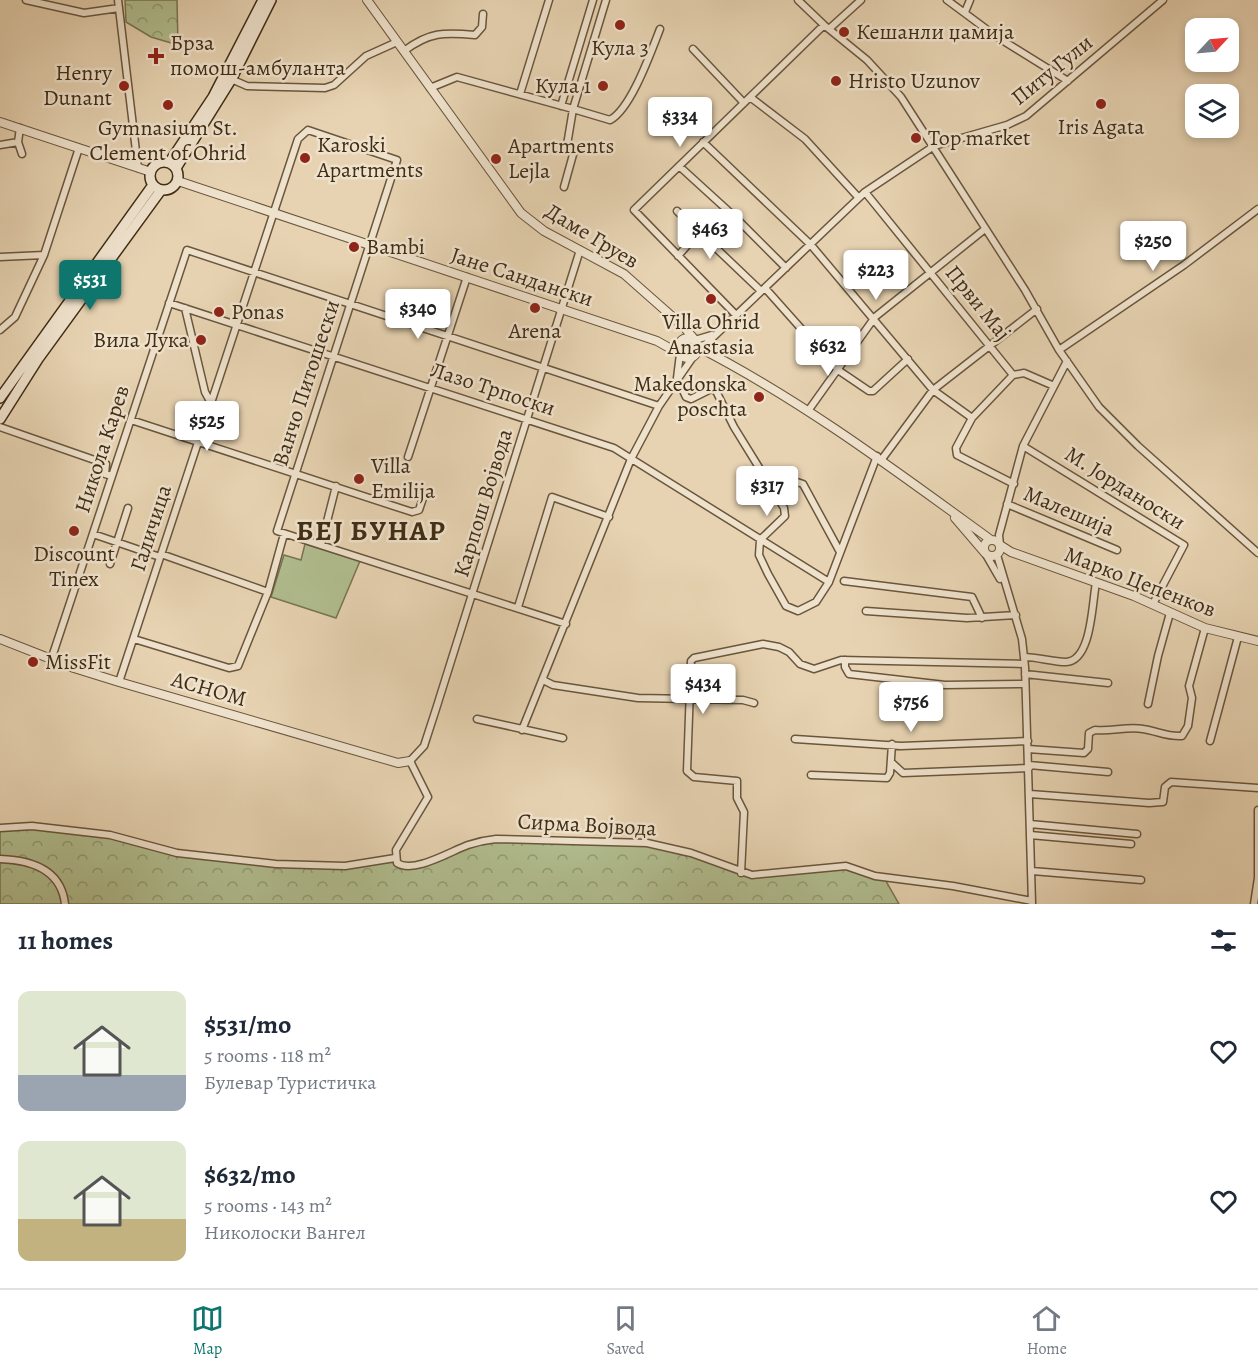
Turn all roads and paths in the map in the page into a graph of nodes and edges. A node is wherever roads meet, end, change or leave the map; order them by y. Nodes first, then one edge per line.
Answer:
1 (26, 0) edge
2 (118, 0) edge
3 (263, 0) edge
4 (271, 0) edge
5 (367, 0) edge
6 (549, 0) edge
7 (593, 0) edge
8 (606, 0) edge
9 (798, 0) edge
10 (861, 0) edge
11 (947, 0) edge
12 (970, 0) edge
13 (1163, 0) edge
14 (119, 8) junction
15 (965, 12) junction
16 (483, 14) dead end
17 (826, 27) junction
18 (660, 29) dead end
19 (397, 42) junction
20 (693, 49) dead end
21 (404, 51) junction
22 (231, 80) junction
23 (1068, 81) junction
24 (430, 88) junction
25 (520, 94) junction
26 (750, 97) junction
27 (744, 103) junction
28 (561, 106) junction
29 (573, 109) junction
30 (0, 122) edge
31 (20, 128) junction
32 (18, 142) junction
33 (703, 142) junction
34 (0, 145) edge
35 (934, 146) junction
36 (79, 148) junction
37 (22, 154) dead end
38 (172, 165) junction
39 (679, 166) junction
40 (138, 168) junction
41 (151, 172) junction
42 (178, 181) junction
43 (564, 187) dead end
44 (157, 188) junction
45 (865, 192) junction
46 (858, 197) junction
47 (1258, 209) edge
48 (676, 212) dead end
49 (274, 214) junction
50 (985, 229) junction
51 (698, 233) junction
52 (811, 244) junction
53 (369, 246) junction
54 (580, 250) junction
55 (44, 255) junction
56 (678, 256) junction
57 (0, 257) edge
58 (786, 268) junction
59 (930, 272) junction
60 (254, 273) junction
61 (467, 277) junction
62 (763, 289) junction
63 (170, 303) junction
64 (351, 305) junction
65 (185, 308) junction
66 (1037, 309) junction
67 (563, 310) junction
68 (735, 314) junction
69 (875, 317) junction
70 (678, 322) junction
71 (237, 324) junction
72 (0, 330) edge
73 (447, 336) junction
74 (711, 338) junction
75 (680, 342) junction
76 (664, 343) junction
77 (697, 343) junction
78 (989, 345) junction
79 (1059, 350) junction
80 (680, 354) junction
81 (333, 355) junction
82 (714, 356) junction
83 (693, 357) junction
84 (908, 359) junction
85 (1067, 361) junction
86 (544, 368) junction
87 (838, 370) junction
88 (1013, 375) junction
89 (677, 378) junction
90 (1054, 386) junction
91 (431, 387) junction
92 (933, 390) junction
93 (0, 398) edge
94 (211, 403) junction
95 (659, 406) junction
96 (808, 411) junction
97 (972, 418) junction
98 (0, 419) edge
99 (527, 419) junction
100 (131, 420) junction
101 (0, 427) edge
102 (198, 441) junction
103 (1023, 446) junction
104 (879, 457) junction
105 (408, 458) dead end
106 (632, 459) junction
107 (295, 472) junction
108 (112, 476) junction
109 (1014, 484) junction
110 (336, 486) junction
111 (425, 492) dead end
112 (774, 492) junction
113 (942, 504) junction
114 (1007, 504) junction
115 (128, 508) dead end
116 (609, 517) junction
117 (93, 534) junction
118 (284, 534) junction
119 (760, 540) junction
120 (116, 542) junction
121 (321, 545) junction
122 (997, 545) junction
123 (1117, 550) dead end
124 (840, 552) junction
125 (985, 553) junction
126 (1258, 553) edge
127 (161, 556) junction
128 (110, 564) dead end
129 (844, 581) dead end
130 (829, 582) junction
131 (1096, 583) junction
132 (1004, 584) junction
133 (268, 592) junction
134 (473, 594) junction
135 (1153, 604) junction
136 (518, 607) junction
137 (866, 611) dead end
138 (1170, 613) junction
139 (1016, 615) junction
140 (982, 618) junction
141 (566, 624) junction
142 (1205, 628) junction
143 (1238, 637) junction
144 (0, 639) edge
145 (134, 639) junction
146 (1258, 641) edge
147 (51, 660) junction
148 (845, 660) junction
149 (1024, 660) junction
150 (1025, 674) junction
151 (543, 680) junction
152 (119, 682) junction
153 (1107, 683) dead end
154 (1025, 684) junction
155 (690, 699) junction
156 (754, 703) dead end
157 (1148, 704) dead end
158 (477, 719) dead end
159 (522, 730) junction
160 (563, 738) dead end
161 (795, 739) dead end
162 (1028, 741) junction
163 (1210, 741) dead end
164 (892, 744) junction
165 (1028, 749) junction
166 (410, 761) junction
167 (891, 762) junction
168 (1029, 766) junction
169 (1107, 772) dead end
170 (811, 775) dead end
171 (1258, 788) edge
172 (1030, 794) junction
173 (1258, 810) edge
174 (1030, 824) junction
175 (0, 828) edge
176 (1137, 834) dead end
177 (1030, 835) junction
178 (1131, 844) dead end
179 (395, 858) junction
180 (0, 859) edge
181 (1032, 871) junction
182 (741, 873) junction
183 (1141, 880) dead end
184 (1032, 903) edge
185 (65, 904) edge
186 (1254, 904) edge

1 - 14 street
2 - 14 street
3 - 38 main road
4 - 22 main road
5 - 19 street, Даме Груев
6 - 25 street
7 - 28 street
8 - 29 street
9 - 17 street
10 - 17 street
11 - 15 street
12 - 15 street
13 - 23 street, Питу Гули
14 - 40 street
15 - 23 street
16 - 21 street
17 - 26 street
17 - 35 street
18 - 29 street
19 - 21 street, Даме Груев
19 - 22 street
20 - 27 street
21 - 24 street, Даме Груев
22 - 38 main road
23 - 35 street, Питу Гули
24 - 25 street
24 - 54 street, Даме Груев
25 - 28 street
26 - 27 street
26 - 46 street
27 - 33 street
28 - 29 street
29 - 43 street
30 - 31 street
31 - 32 street
31 - 36 street
32 - 34 street
32 - 37 street
33 - 39 street
33 - 52 street
35 - 45 street, Питу Гули
35 - 50 street
36 - 40 street
36 - 55 street
38 - 41 main road
38 - 42 main road
39 - 56 street
39 - 58 street
40 - 41 street
41 - 44 main road
42 - 44 main road
42 - 49 street, Јане Сандански
44 - 93 main road
44 - 98 main road
45 - 46 street, Питу Гули
45 - 59 street, Први Мај
46 - 52 street, Питу Гули
47 - 79 street
48 - 51 street
49 - 53 street, Јане Сандански
49 - 53 street
49 - 60 street, Галичица
50 - 59 street
50 - 66 street
51 - 56 street
51 - 62 street
52 - 58 street, Питу Гули
52 - 69 street
53 - 61 street, Јане Сандански
53 - 64 street, Ванчо Питошески
54 - 67 street, Карпош Војвода
54 - 70 street, Даме Груев
55 - 57 street
55 - 72 street
56 - 68 street
58 - 62 street, Питу Гули
59 - 69 street
59 - 78 street, Први Мај
60 - 63 street, Никола Карев
60 - 64 street
60 - 71 street, Галичица
61 - 67 street, Јане Сандански
61 - 73 street
62 - 68 street, Питу Гули
62 - 87 street
63 - 65 street, Лазо Трпоски
63 - 100 street, Никола Карев
64 - 73 street
64 - 81 street, Ванчо Питошески
65 - 71 street, Лазо Трпоски
65 - 94 street
66 - 78 street
66 - 79 street
67 - 76 street, Јане Сандански
67 - 86 street, Карпош Војвода
68 - 74 street, Питу Гули
69 - 84 street
69 - 87 street
70 - 75 street
70 - 77 street, Даме Груев
71 - 81 street, Лазо Трпоски
71 - 94 street, Галичица
73 - 86 street
73 - 91 street
74 - 77 street, Питу Гули
74 - 82 street
75 - 76 street, Јане Сандански
75 - 77 street
75 - 80 street
76 - 80 street, Јане Сандански
77 - 82 street
77 - 83 street
78 - 88 street, Први Мај
78 - 92 street
79 - 85 street
80 - 83 street
80 - 89 street
81 - 91 street, Лазо Трпоски
81 - 107 street, Ванчо Питошески
82 - 83 street
82 - 96 street
83 - 89 street
84 - 87 street
84 - 92 street
85 - 90 street
85 - 126 street
86 - 95 street
86 - 99 street, Карпош Војвода
87 - 96 street
88 - 90 street
88 - 97 street
89 - 95 street
89 - 112 street
90 - 103 street
91 - 99 street, Лазо Трпоски
91 - 105 street
92 - 97 street
92 - 104 street
94 - 102 street, Галичица
95 - 106 street
96 - 104 street
97 - 109 street
99 - 106 street, Лазо Трпоски
99 - 134 street, Карпош Војвода
100 - 102 street
100 - 108 street, Никола Карев
101 - 108 street
102 - 107 street
102 - 127 street, Галичица
103 - 109 street
103 - 135 street, М. Јорданоски
104 - 113 street
104 - 124 street
106 - 116 street
106 - 119 street, Лазо Трпоски
107 - 110 street
107 - 118 street, Ванчо Питошески
108 - 117 street, Никола Карев
109 - 114 street
110 - 111 street
110 - 121 street
112 - 119 street
112 - 124 street
113 - 122 street
113 - 125 street
114 - 122 street
114 - 123 street, Малешија
115 - 120 street
116 - 136 street
116 - 141 street
117 - 120 street
117 - 147 street, Никола Карев
118 - 121 street
118 - 133 street
119 - 130 street, Лазо Трпоски
119 - 130 street
120 - 127 street
120 - 128 street
121 - 134 street
122 - 125 street
122 - 125 street
122 - 131 street, Марко Цепенков
122 - 132 street
124 - 130 street
125 - 132 street
127 - 133 street
127 - 145 street, Галичица
129 - 140 street
131 - 135 street, Марко Цепенков
131 - 149 street
132 - 139 street
133 - 145 street
134 - 136 street
134 - 166 street, Карпош Војвода
135 - 138 street, Марко Цепенков
136 - 141 street
137 - 140 street
138 - 142 street, Марко Цепенков
138 - 157 street
139 - 140 street
139 - 149 street
141 - 151 street
142 - 143 street, Марко Цепенков
142 - 165 street
143 - 146 street, Марко Цепенков
143 - 163 street
144 - 147 street, АСНОМ
145 - 152 street, Галичица
147 - 152 street, АСНОМ
148 - 149 street
148 - 154 street
148 - 155 street
149 - 150 street
150 - 153 street
150 - 154 street
151 - 155 street
151 - 159 street
152 - 166 street, АСНОМ
154 - 162 street
155 - 156 street
155 - 182 street
158 - 159 street
159 - 160 street
161 - 164 street
162 - 164 street
162 - 165 street
164 - 167 street
165 - 168 street
166 - 179 street
167 - 168 street
167 - 170 street
168 - 169 street
168 - 172 street
171 - 172 street
172 - 174 street
173 - 186 street
174 - 176 street
174 - 177 street
175 - 179 street
177 - 178 street
177 - 181 street
179 - 182 street, Сирма Војвода
180 - 185 street
181 - 183 street
181 - 184 street
182 - 184 street, Сирма Војвода

